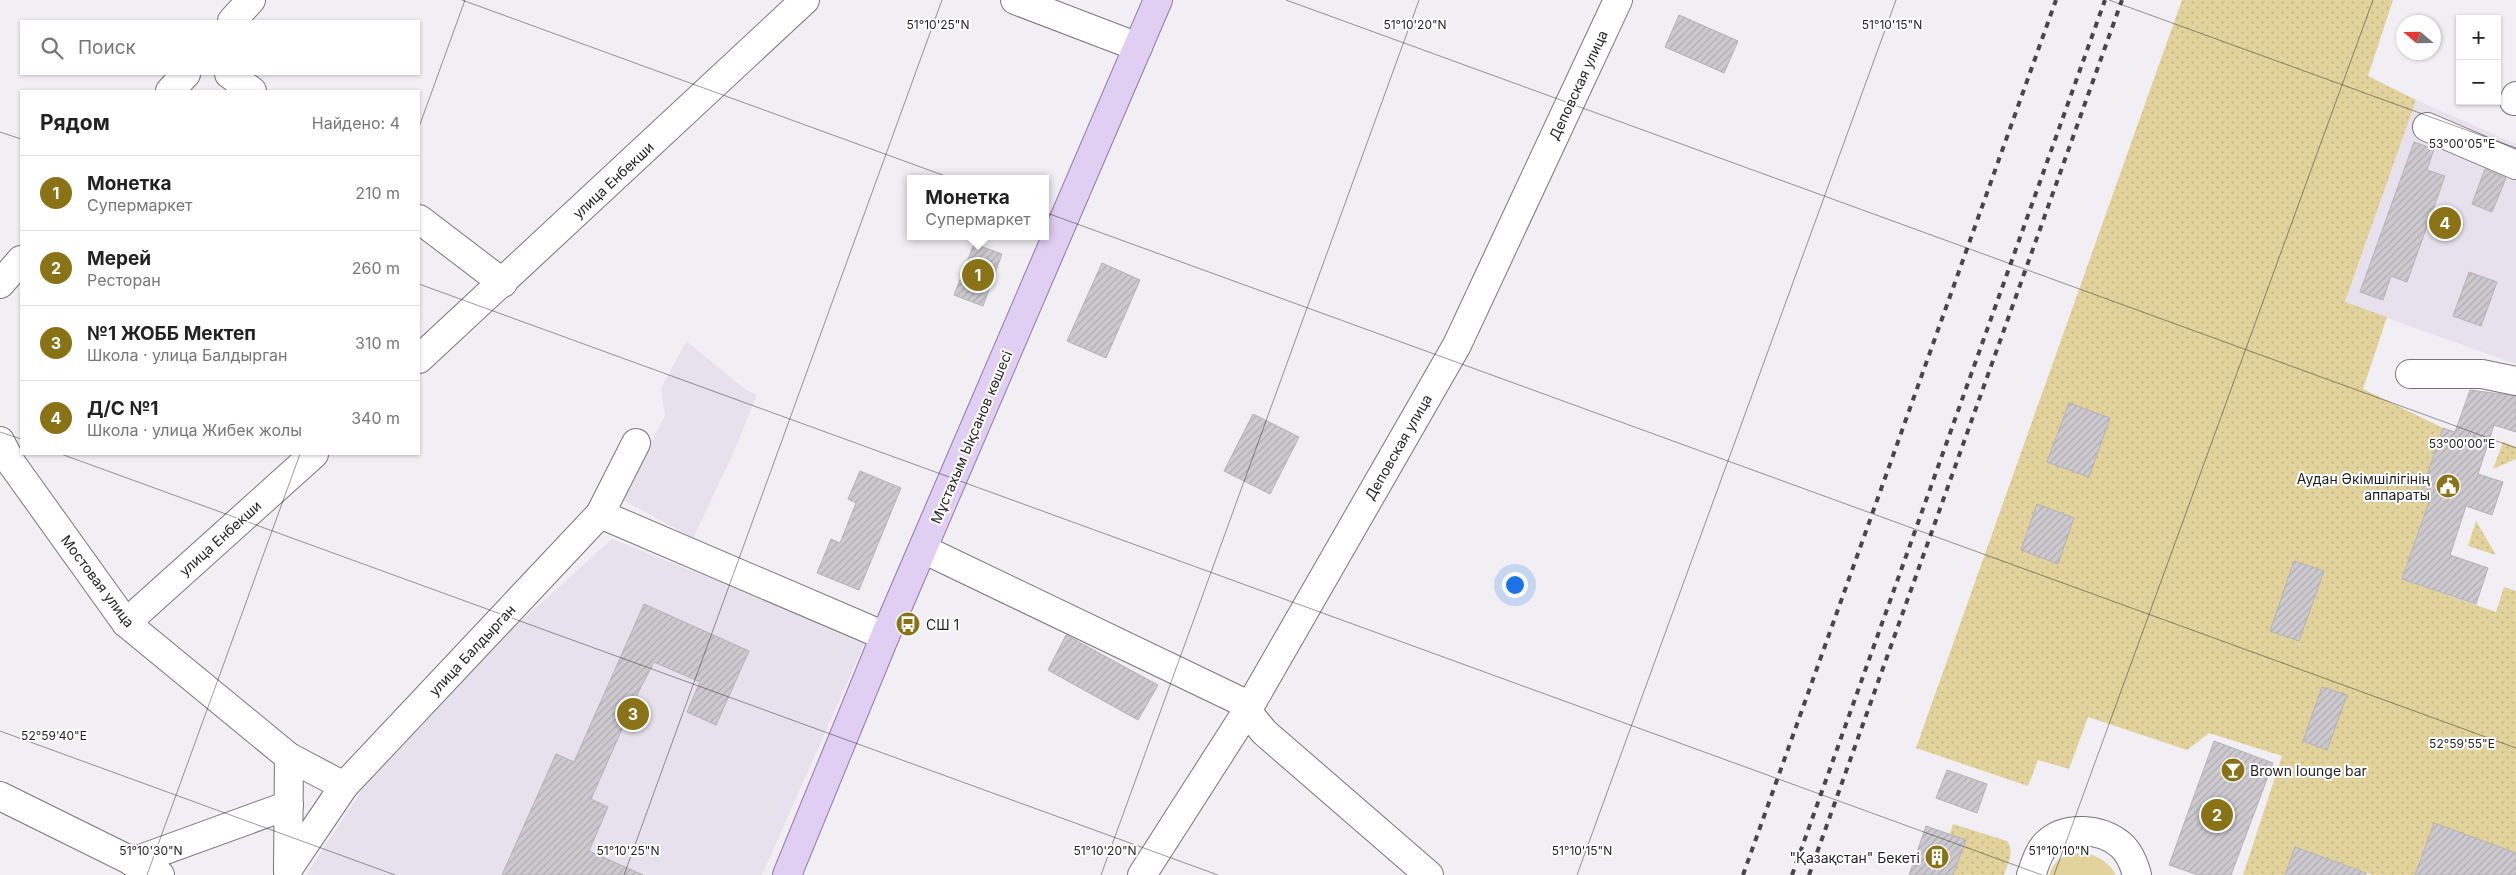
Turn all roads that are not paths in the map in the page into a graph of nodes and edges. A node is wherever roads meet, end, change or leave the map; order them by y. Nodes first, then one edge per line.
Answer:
1 (251, 0) edge
2 (806, 0) edge
3 (1015, 0) edge
4 (1158, 0) edge
5 (1618, 0) edge
6 (233, 20) edge
7 (1138, 47) junction
8 (185, 75) edge
9 (230, 75) edge
10 (171, 90) edge
11 (251, 90) edge
12 (2427, 127) dead end
13 (2516, 165) edge
14 (420, 220) edge
15 (20, 261) edge
16 (503, 283) junction
17 (0, 284) edge
18 (420, 358) edge
19 (2410, 374) dead end
20 (2516, 381) edge
21 (0, 441) edge
22 (636, 443) dead end
23 (313, 455) edge
24 (600, 514) junction
25 (923, 549) junction
26 (126, 623) junction
27 (886, 636) junction
28 (1247, 711) junction
29 (289, 757) junction
30 (344, 786) junction
31 (0, 796) edge
32 (289, 805) junction
33 (132, 862) junction
34 (288, 872) edge
35 (160, 875) edge
36 (787, 875) edge
37 (1142, 875) edge
38 (1429, 875) edge
39 (2031, 875) edge
40 (2137, 875) edge

1 - 6 street
2 - 16 street, улица Енбекши
3 - 7 street
4 - 7 main road, Мұстахым Ықсанов көшесі
5 - 28 street, Деповская улица
7 - 25 main road, Мұстахым Ықсанов көшесі
8 - 10 street
9 - 11 street
12 - 13 street
14 - 16 street
15 - 17 street
16 - 18 street, улица Енбекши
19 - 20 street
21 - 26 street, Мостовая улица
22 - 24 street, улица Балдырган
23 - 26 street, улица Енбекши
24 - 27 street
24 - 30 street, улица Балдырган
25 - 27 main road, Мұстахым Ықсанов көшесі
25 - 28 street
26 - 29 street, Мостовая улица
27 - 36 main road, Мұстахым Ықсанов көшесі
28 - 37 street, Деповская улица
28 - 38 street
29 - 30 street, Мостовая улица
29 - 32 street
30 - 34 street, улица Балдырган
31 - 33 street
32 - 33 street
32 - 34 street
33 - 35 street
39 - 40 street

